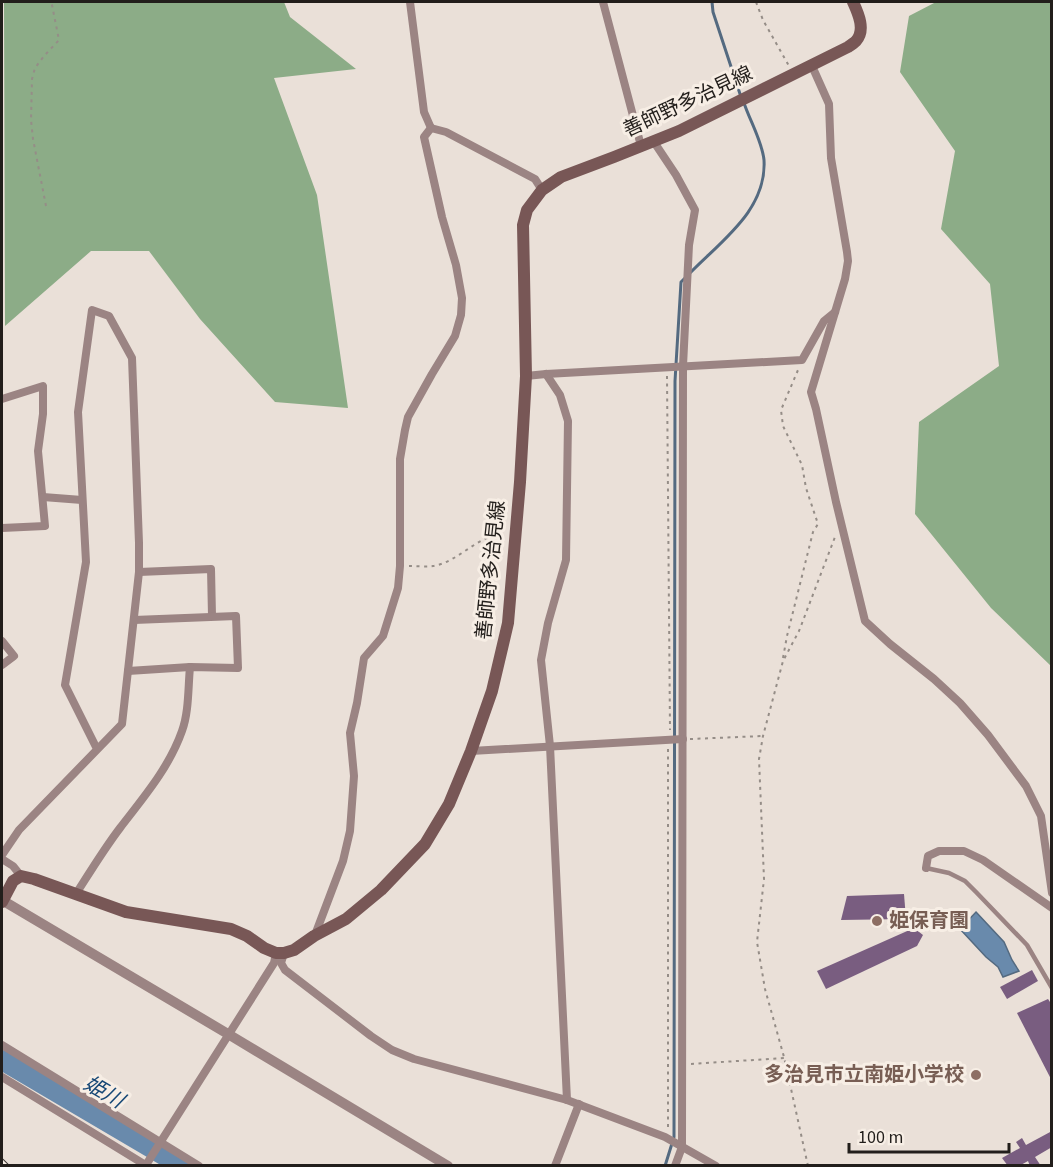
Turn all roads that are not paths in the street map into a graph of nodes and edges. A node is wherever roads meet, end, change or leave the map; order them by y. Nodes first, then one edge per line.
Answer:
1 (410, 2) edge
2 (603, 2) edge
3 (853, 2) edge
4 (812, 66) junction
5 (431, 128) junction
6 (654, 142) junction
7 (640, 146) junction
8 (542, 190) junction
9 (835, 312) junction
10 (683, 366) junction
11 (546, 374) junction
12 (526, 376) junction
13 (2, 399) edge
14 (43, 497) junction
15 (82, 500) junction
16 (2, 528) edge
17 (140, 572) junction
18 (212, 616) junction
19 (134, 620) junction
20 (2, 641) edge
21 (2, 665) edge
22 (190, 667) junction
23 (128, 671) junction
24 (683, 739) junction
25 (550, 746) junction
26 (97, 750) junction
27 (471, 751) junction
28 (2, 857) edge
29 (926, 868) joint
30 (21, 876) junction
31 (1052, 893) edge
32 (76, 894) junction
33 (2, 901) edge
34 (1052, 908) edge
35 (314, 936) junction
36 (280, 953) junction
37 (1052, 988) edge
38 (228, 1034) junction
39 (2, 1045) edge
40 (2, 1077) edge
41 (567, 1100) junction
42 (579, 1104) junction
43 (160, 1143) junction
44 (682, 1146) junction
45 (146, 1165) edge
46 (199, 1166) edge
47 (448, 1166) edge
48 (555, 1166) edge
49 (675, 1166) edge
50 (716, 1166) edge

1 - 5 street
2 - 7 street
3 - 4 main road, 善師野多治見線
4 - 6 main road, 善師野多治見線
4 - 9 street
5 - 8 street
5 - 35 street
6 - 7 main road, 善師野多治見線
6 - 10 street
7 - 8 main road, 善師野多治見線
8 - 12 main road, 善師野多治見線
9 - 10 street
9 - 31 street
10 - 11 street
10 - 24 street
11 - 12 street
11 - 25 street
12 - 27 main road, 善師野多治見線
13 - 14 street
14 - 15 street
14 - 16 street
15 - 17 street
15 - 26 street
17 - 18 street
17 - 19 street
18 - 19 street
18 - 22 street
19 - 23 street
20 - 21 street
22 - 23 street
22 - 32 street
23 - 26 street
24 - 25 street
24 - 44 street
25 - 27 street
25 - 41 street
26 - 28 street
27 - 35 main road, 善師野多治見線
28 - 30 street
29 - 34 street
29 - 37 lane
30 - 32 main road
30 - 33 main road
32 - 36 main road
33 - 38 street
35 - 36 main road, 善師野多治見線
36 - 38 street
36 - 41 street
38 - 43 street
38 - 47 street
39 - 43 street
40 - 45 street
41 - 42 street
42 - 44 street
42 - 48 street
43 - 45 street
43 - 46 street
44 - 49 street
44 - 50 street

